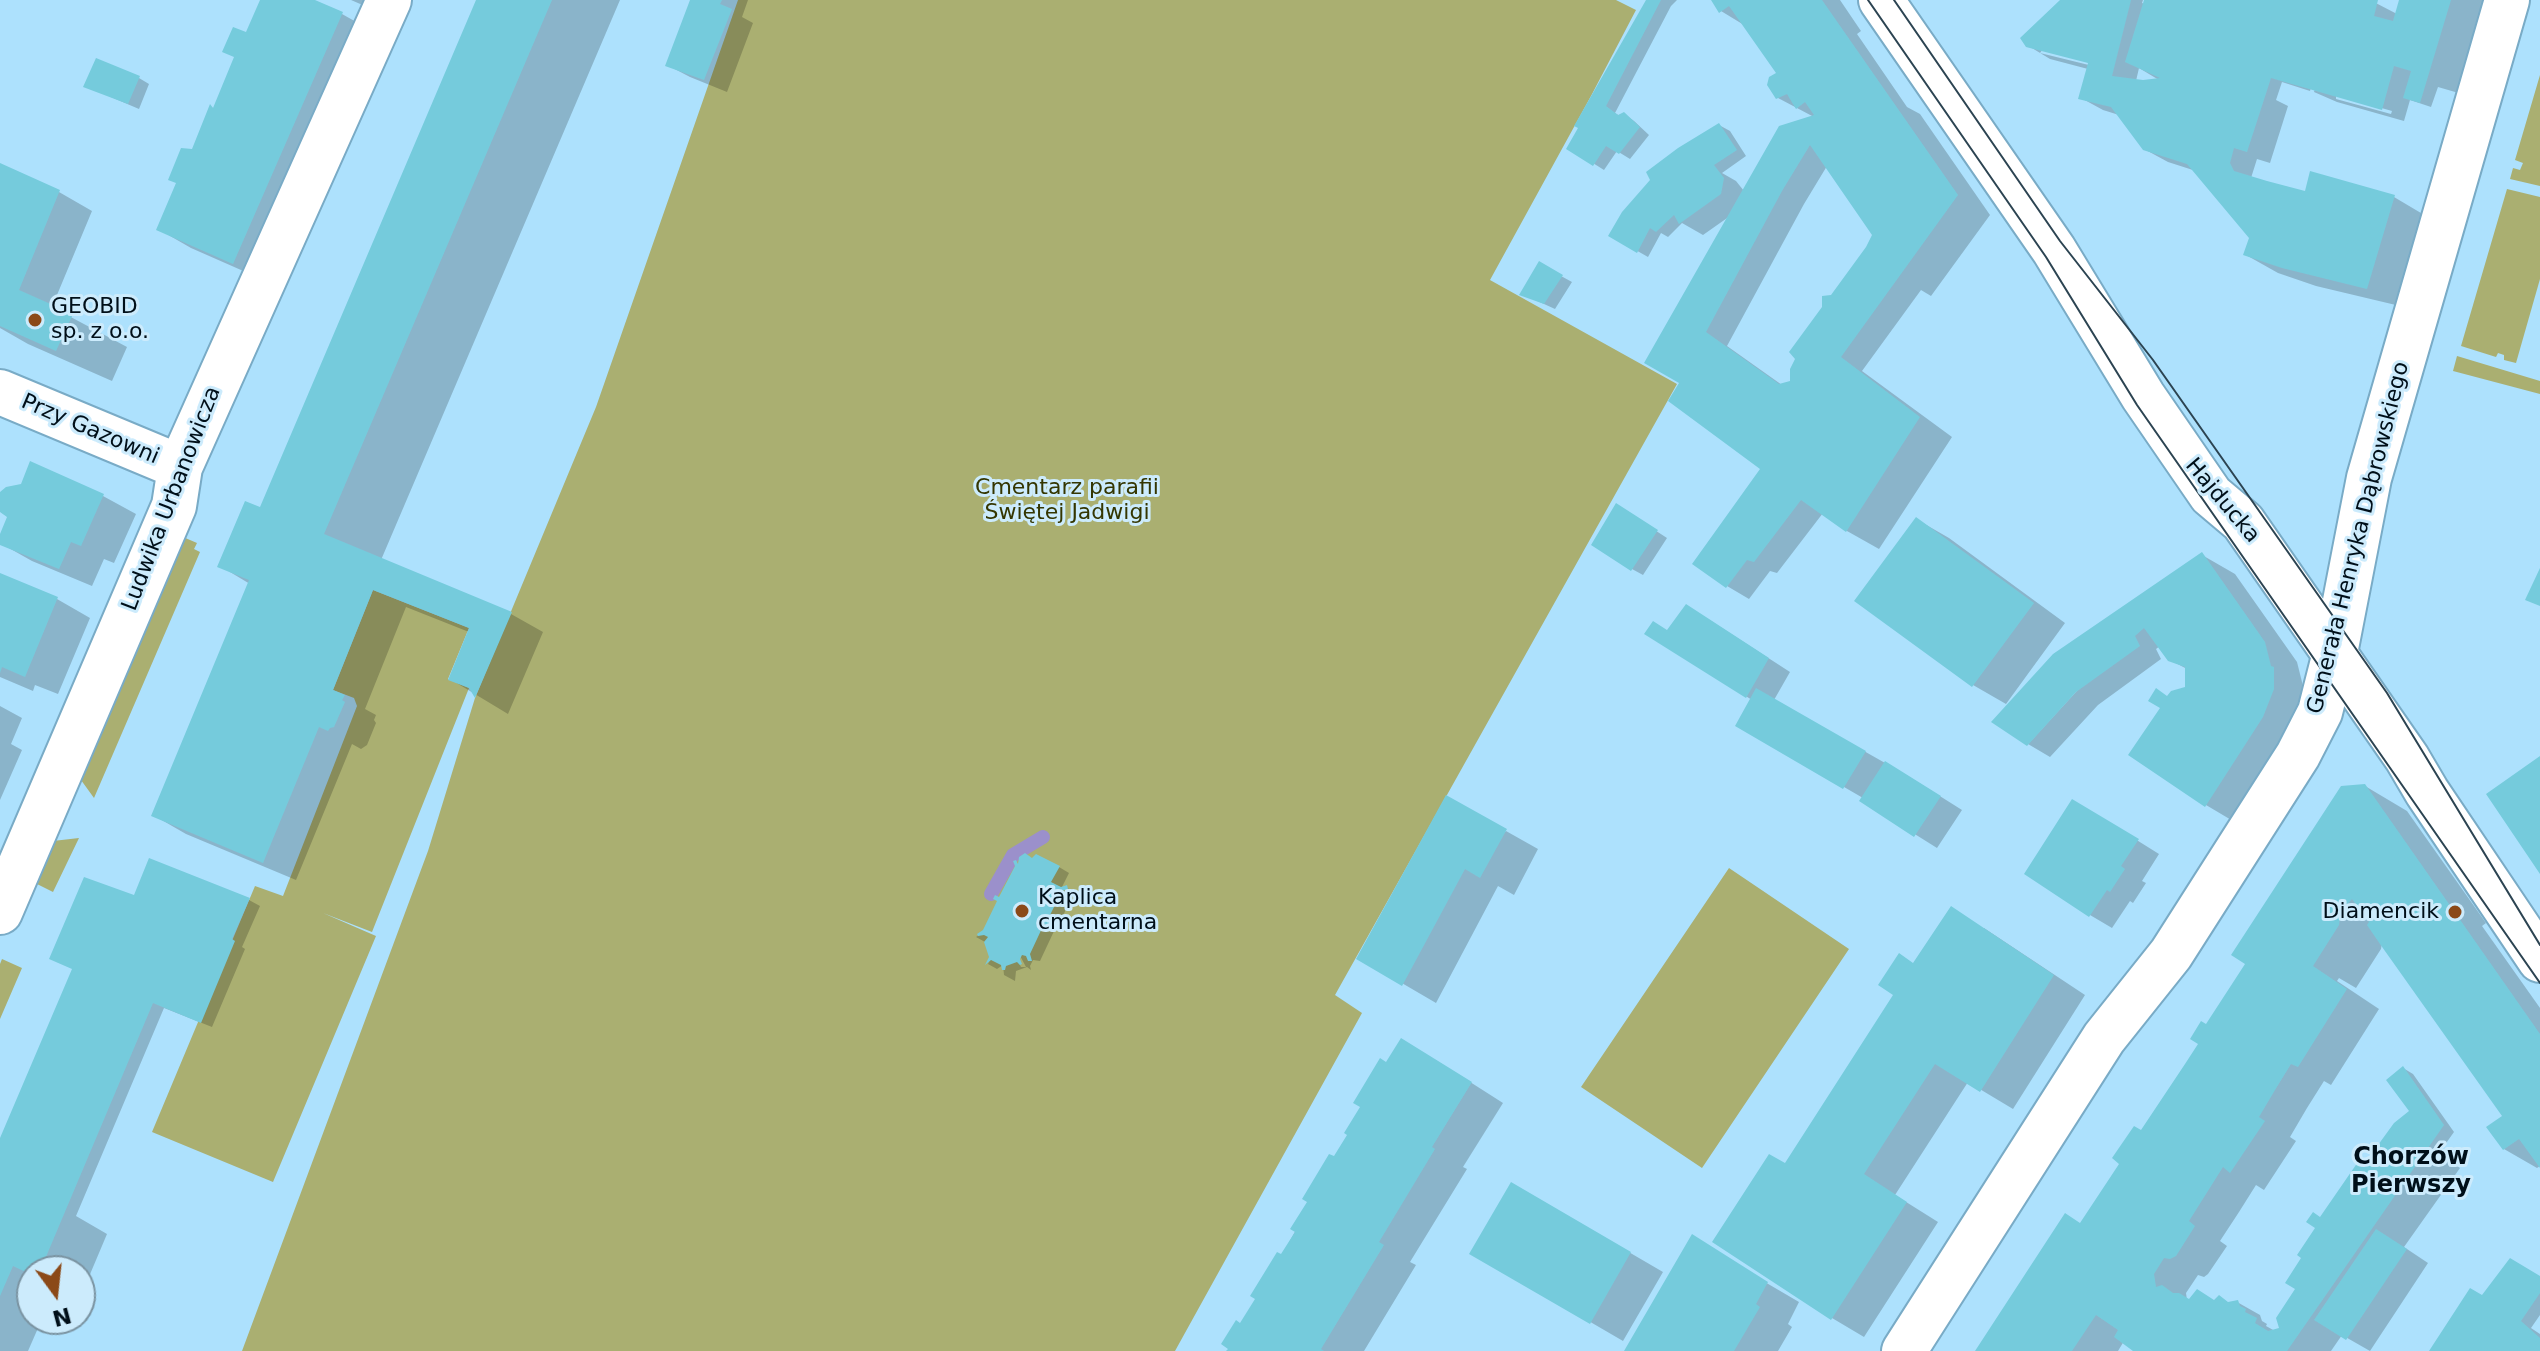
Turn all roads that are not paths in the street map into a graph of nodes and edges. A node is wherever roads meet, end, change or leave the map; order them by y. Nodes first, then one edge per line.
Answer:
1 (389, 0) edge
2 (1881, 0) edge
3 (2507, 0) edge
4 (0, 392) edge
5 (180, 467) junction
6 (2335, 653) junction
7 (0, 912) edge
8 (2540, 960) edge
9 (1904, 1351) edge

1 - 5 street, Ludwika Urbanowicza
2 - 6 street, Hajducka
3 - 6 street, Generała Henryka Dąbrowskiego
4 - 5 street, Przy Gazowni
5 - 7 street, Ludwika Urbanowicza
6 - 8 street, Hajducka
6 - 9 street, Generała Henryka Dąbrowskiego

